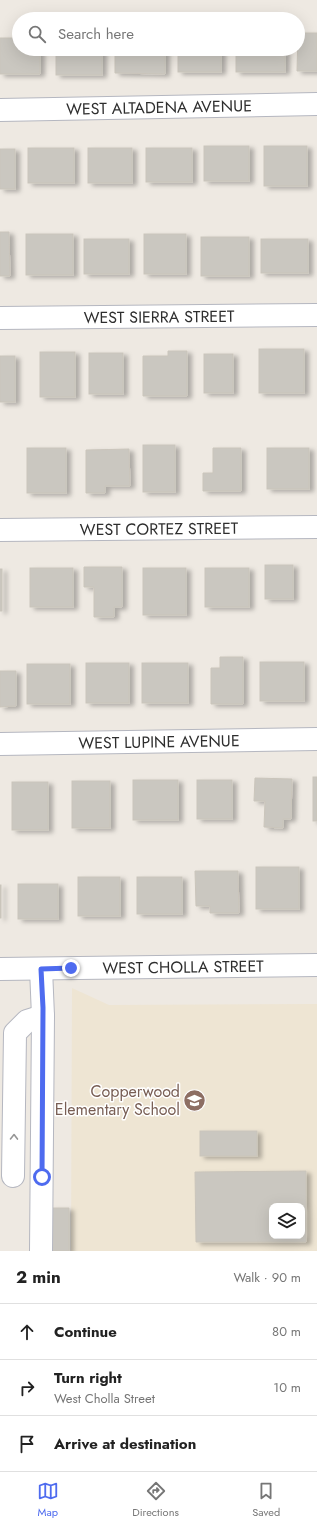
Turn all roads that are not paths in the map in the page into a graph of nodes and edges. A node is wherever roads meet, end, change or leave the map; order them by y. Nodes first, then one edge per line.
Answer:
1 (317, 104) edge
2 (0, 110) edge
3 (317, 315) edge
4 (0, 318) edge
5 (317, 527) edge
6 (0, 530) edge
7 (317, 739) edge
8 (0, 744) edge
9 (317, 965) edge
10 (0, 969) edge
11 (41, 969) junction
12 (43, 1016) junction
13 (7, 1177) edge
14 (42, 1177) junction
15 (41, 1251) edge

1 - 2 street, WEST ALTADENA AVENUE
3 - 4 street, WEST SIERRA STREET
5 - 6 street, WEST CORTEZ STREET
7 - 8 street, WEST LUPINE AVENUE
9 - 11 street, WEST CHOLLA STREET
10 - 11 street, WEST CHOLLA STREET
11 - 12 street
13 -> 12 street
12 - 14 street
13 - 14 street
14 - 15 street

